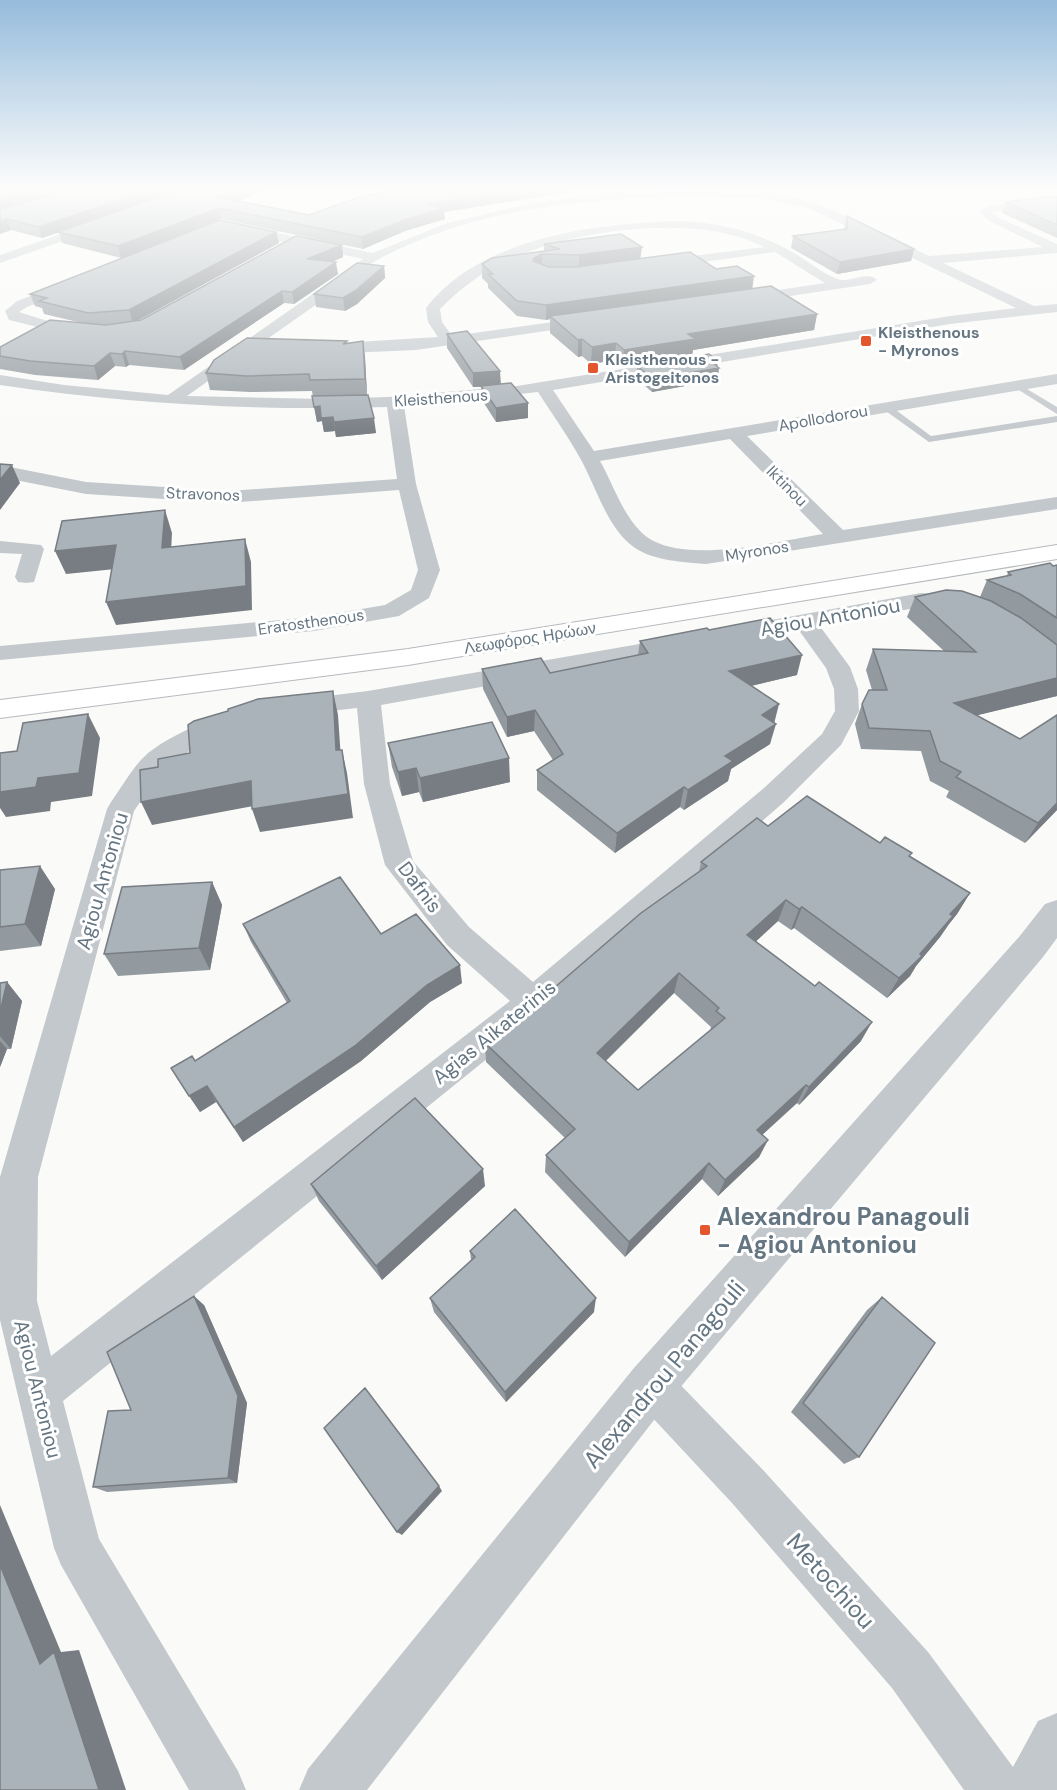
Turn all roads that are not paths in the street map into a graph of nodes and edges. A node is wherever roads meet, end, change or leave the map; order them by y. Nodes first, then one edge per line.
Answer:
1 (350, 274) edge
2 (474, 274) edge
3 (818, 274) edge
4 (955, 274) edge
5 (88, 278) edge
6 (870, 280) dead end
7 (838, 285) junction
8 (725, 301) edge
9 (1057, 308) edge
10 (1030, 310) junction
11 (598, 320) edge
12 (94, 332) edge
13 (449, 341) junction
14 (249, 344) junction
15 (270, 345) edge
16 (311, 348) edge
17 (1057, 379) edge
18 (0, 380) edge
19 (1017, 385) junction
20 (543, 387) junction
21 (171, 399) junction
22 (395, 401) junction
23 (886, 407) junction
24 (1057, 411) edge
25 (1057, 419) edge
26 (734, 433) junction
27 (589, 457) junction
28 (0, 471) edge
29 (407, 484) junction
30 (1057, 503) edge
31 (839, 538) junction
32 (0, 547) edge
33 (1057, 552) edge
34 (26, 577) dead end
35 (985, 610) edge
36 (804, 621) junction
37 (0, 653) edge
38 (368, 699) junction
39 (0, 709) edge
40 (1057, 913) edge
41 (533, 1002) junction
42 (651, 1385) junction
43 (38, 1393) junction
44 (1057, 1740) edge
45 (219, 1790) edge
46 (329, 1790) edge
47 (997, 1790) edge
48 (1030, 1790) edge

1 - 14 street
2 - 13 street
3 - 7 street
4 - 10 street
5 - 12 street
6 - 7 street
7 - 8 street
9 - 10 street, Kleisthenous
10 - 20 street, Kleisthenous
11 - 13 street
13 - 16 street
14 - 15 street
14 - 21 street
17 - 19 street, Apollodorou
18 - 21 street, Kleisthenous
19 - 23 street, Apollodorou
19 - 24 lane
20 - 22 street, Kleisthenous
20 - 27 street, Myronos
21 - 22 street, Kleisthenous
22 - 29 street, Eratosthenous
23 - 25 lane
23 - 26 street, Apollodorou
26 - 27 street, Apollodorou
26 - 31 street, Iktinou
27 - 31 street, Myronos
28 - 29 street, Stravonos
29 - 37 street, Eratosthenous
30 - 31 street, Myronos
32 - 34 street
33 - 39 main road, Λεωφόρος Ηρώων
35 - 36 street, Agiou Antoniou
36 - 38 street, Agiou Antoniou
36 - 41 street, Agias Aikaterinis
38 - 41 street, Dafnis
38 - 43 street, Agiou Antoniou
40 - 42 street, Alexandrou Panagouli
41 - 43 street, Agias Aikaterinis
42 - 46 street, Alexandrou Panagouli
42 - 47 street, Metochiou
43 - 45 street, Agiou Antoniou
44 - 48 street

